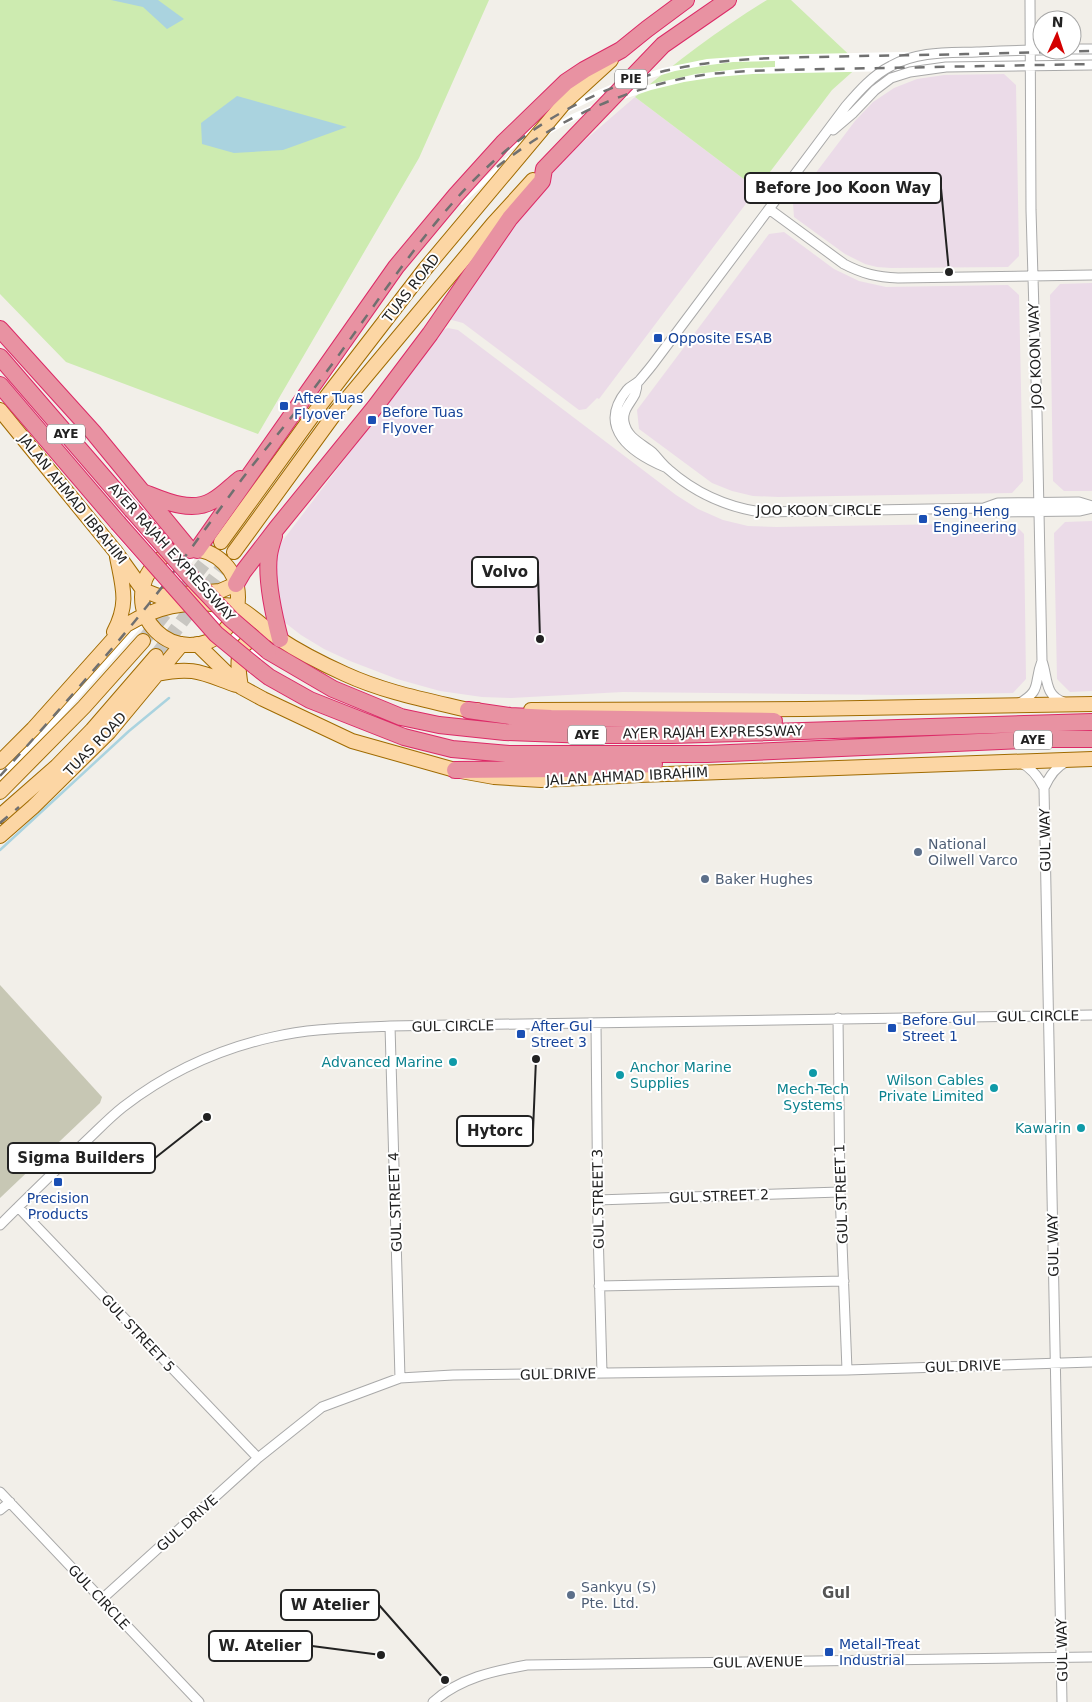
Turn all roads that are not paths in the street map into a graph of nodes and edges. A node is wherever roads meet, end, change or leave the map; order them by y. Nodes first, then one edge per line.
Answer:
1 (686, 0) edge
2 (728, 0) edge
3 (1030, 0) edge
4 (621, 50) junction
5 (1029, 50) junction
6 (1092, 65) edge
7 (1029, 66) junction
8 (825, 136) junction
9 (544, 169) junction
10 (769, 209) junction
11 (1092, 275) edge
12 (1033, 276) junction
13 (0, 329) edge
14 (0, 357) edge
15 (0, 385) edge
16 (0, 410) edge
17 (252, 471) junction
18 (144, 493) junction
19 (1039, 507) junction
20 (1092, 507) edge
21 (276, 529) junction
22 (221, 542) tunnel mouth
23 (194, 550) junction
24 (115, 551) junction
25 (234, 552) tunnel mouth
26 (236, 584) junction
27 (143, 590) junction
28 (237, 607) junction
29 (145, 614) junction
30 (280, 639) junction
31 (143, 641) tunnel mouth
32 (182, 644) junction
33 (197, 644) junction
34 (156, 656) tunnel mouth
35 (96, 660) junction
36 (1042, 661) junction
37 (157, 674) junction
38 (241, 687) junction
39 (1071, 704) junction
40 (1092, 704) edge
41 (1015, 705) junction
42 (468, 710) junction
43 (1092, 722) edge
44 (924, 726) junction
45 (1092, 739) edge
46 (707, 754) junction
47 (1092, 759) edge
48 (1070, 760) junction
49 (1015, 761) junction
50 (0, 762) edge
51 (455, 770) junction
52 (1044, 788) junction
53 (0, 792) edge
54 (0, 816) edge
55 (0, 836) edge
56 (1092, 1015) edge
57 (1050, 1016) junction
58 (838, 1018) junction
59 (596, 1024) junction
60 (390, 1026) junction
61 (840, 1192) junction
62 (598, 1200) junction
63 (18, 1207) junction
64 (0, 1225) edge
65 (844, 1281) junction
66 (599, 1286) junction
67 (1092, 1362) edge
68 (1055, 1364) junction
69 (847, 1370) junction
70 (602, 1373) junction
71 (400, 1378) junction
72 (258, 1458) junction
73 (0, 1492) edge
74 (10, 1502) junction
75 (0, 1510) edge
76 (102, 1600) junction
77 (1092, 1657) edge
78 (1062, 1658) junction
79 (199, 1702) edge
80 (433, 1702) edge
81 (1062, 1702) edge

1 - 4 highway, PIE
2 - 9 highway, PIE
3 - 5 street, JOO KOON WAY
4 - 17 highway
4 - 22 main road, TUAS ROAD
5 - 7 street, JOO KOON WAY
5 - 8 street, JOO KOON CIRCLE
6 - 7 street, JOO KOON CIRCLE
7 - 8 street, JOO KOON CIRCLE
7 - 12 street, JOO KOON WAY
8 - 10 street, JOO KOON CIRCLE
9 - 21 highway
9 - 25 main road, TUAS ROAD
10 - 12 street
10 - 19 street, JOO KOON CIRCLE
11 - 12 street
12 - 19 street, JOO KOON WAY
13 - 18 highway
14 - 44 highway, AYER RAJAH EXPRESSWAY / AYE, bridge
15 - 46 highway, AYER RAJAH EXPRESSWAY / AYE, bridge
16 - 24 main road, JALAN AHMAD IBRAHIM
17 - 18 highway
17 - 23 highway
18 - 23 highway
19 - 20 street, JOO KOON CIRCLE
19 - 36 street, JOO KOON WAY
21 - 26 highway
21 - 30 highway
23 - 26 main road
23 - 27 main road
24 - 27 main road, JALAN AHMAD IBRAHIM
24 - 35 main road
26 - 27 main road
26 - 28 main road
27 - 29 main road
28 - 29 main road
28 - 30 main road
28 - 33 main road
29 - 32 main road
29 - 35 main road
30 - 38 main road
30 - 42 main road
31 - 53 main road
32 - 33 main road
32 - 37 main road, TUAS ROAD
33 - 38 main road, JALAN AHMAD IBRAHIM
34 - 54 main road, TUAS ROAD
35 - 50 main road
36 - 39 street, JOO KOON WAY
36 - 41 street, JOO KOON WAY
37 - 38 main road
37 - 55 main road, TUAS ROAD
38 - 51 main road, JALAN AHMAD IBRAHIM
39 - 40 main road
39 - 41 main road
41 - 42 main road
42 - 44 highway
43 - 44 highway, AYER RAJAH EXPRESSWAY / AYE
45 - 46 highway, AYER RAJAH EXPRESSWAY / AYE
46 - 51 highway
47 - 48 main road, JALAN AHMAD IBRAHIM
48 - 49 main road, JALAN AHMAD IBRAHIM
48 - 52 street, GUL WAY
49 - 51 main road, JALAN AHMAD IBRAHIM
49 - 52 street, GUL WAY
52 - 57 street, GUL WAY
56 - 57 street, GUL CIRCLE
57 - 58 street, GUL CIRCLE
57 - 68 street, GUL WAY
58 - 59 street, GUL CIRCLE
58 - 61 street, GUL STREET 1
59 - 60 street, GUL CIRCLE
59 - 62 street, GUL STREET 3
60 - 63 street, GUL CIRCLE
60 - 71 street, GUL STREET 4
61 - 62 street, GUL STREET 2
61 - 65 street, GUL STREET 1
62 - 66 street, GUL STREET 3
63 - 64 street, GUL CIRCLE
63 - 72 street, GUL STREET 5
65 - 66 street
65 - 69 street, GUL STREET 1
66 - 70 street, GUL STREET 3
67 - 68 street, GUL DRIVE
68 - 69 street, GUL DRIVE
68 - 78 street, GUL WAY
69 - 70 street, GUL DRIVE
70 - 71 street, GUL DRIVE
71 - 72 street, GUL DRIVE
72 - 76 street, GUL DRIVE
73 - 74 street, GUL CIRCLE
74 - 75 street
74 - 76 street, GUL CIRCLE
76 - 79 street, GUL CIRCLE
77 - 78 street, GUL AVENUE
78 - 80 street, GUL AVENUE
78 - 81 street, GUL WAY

